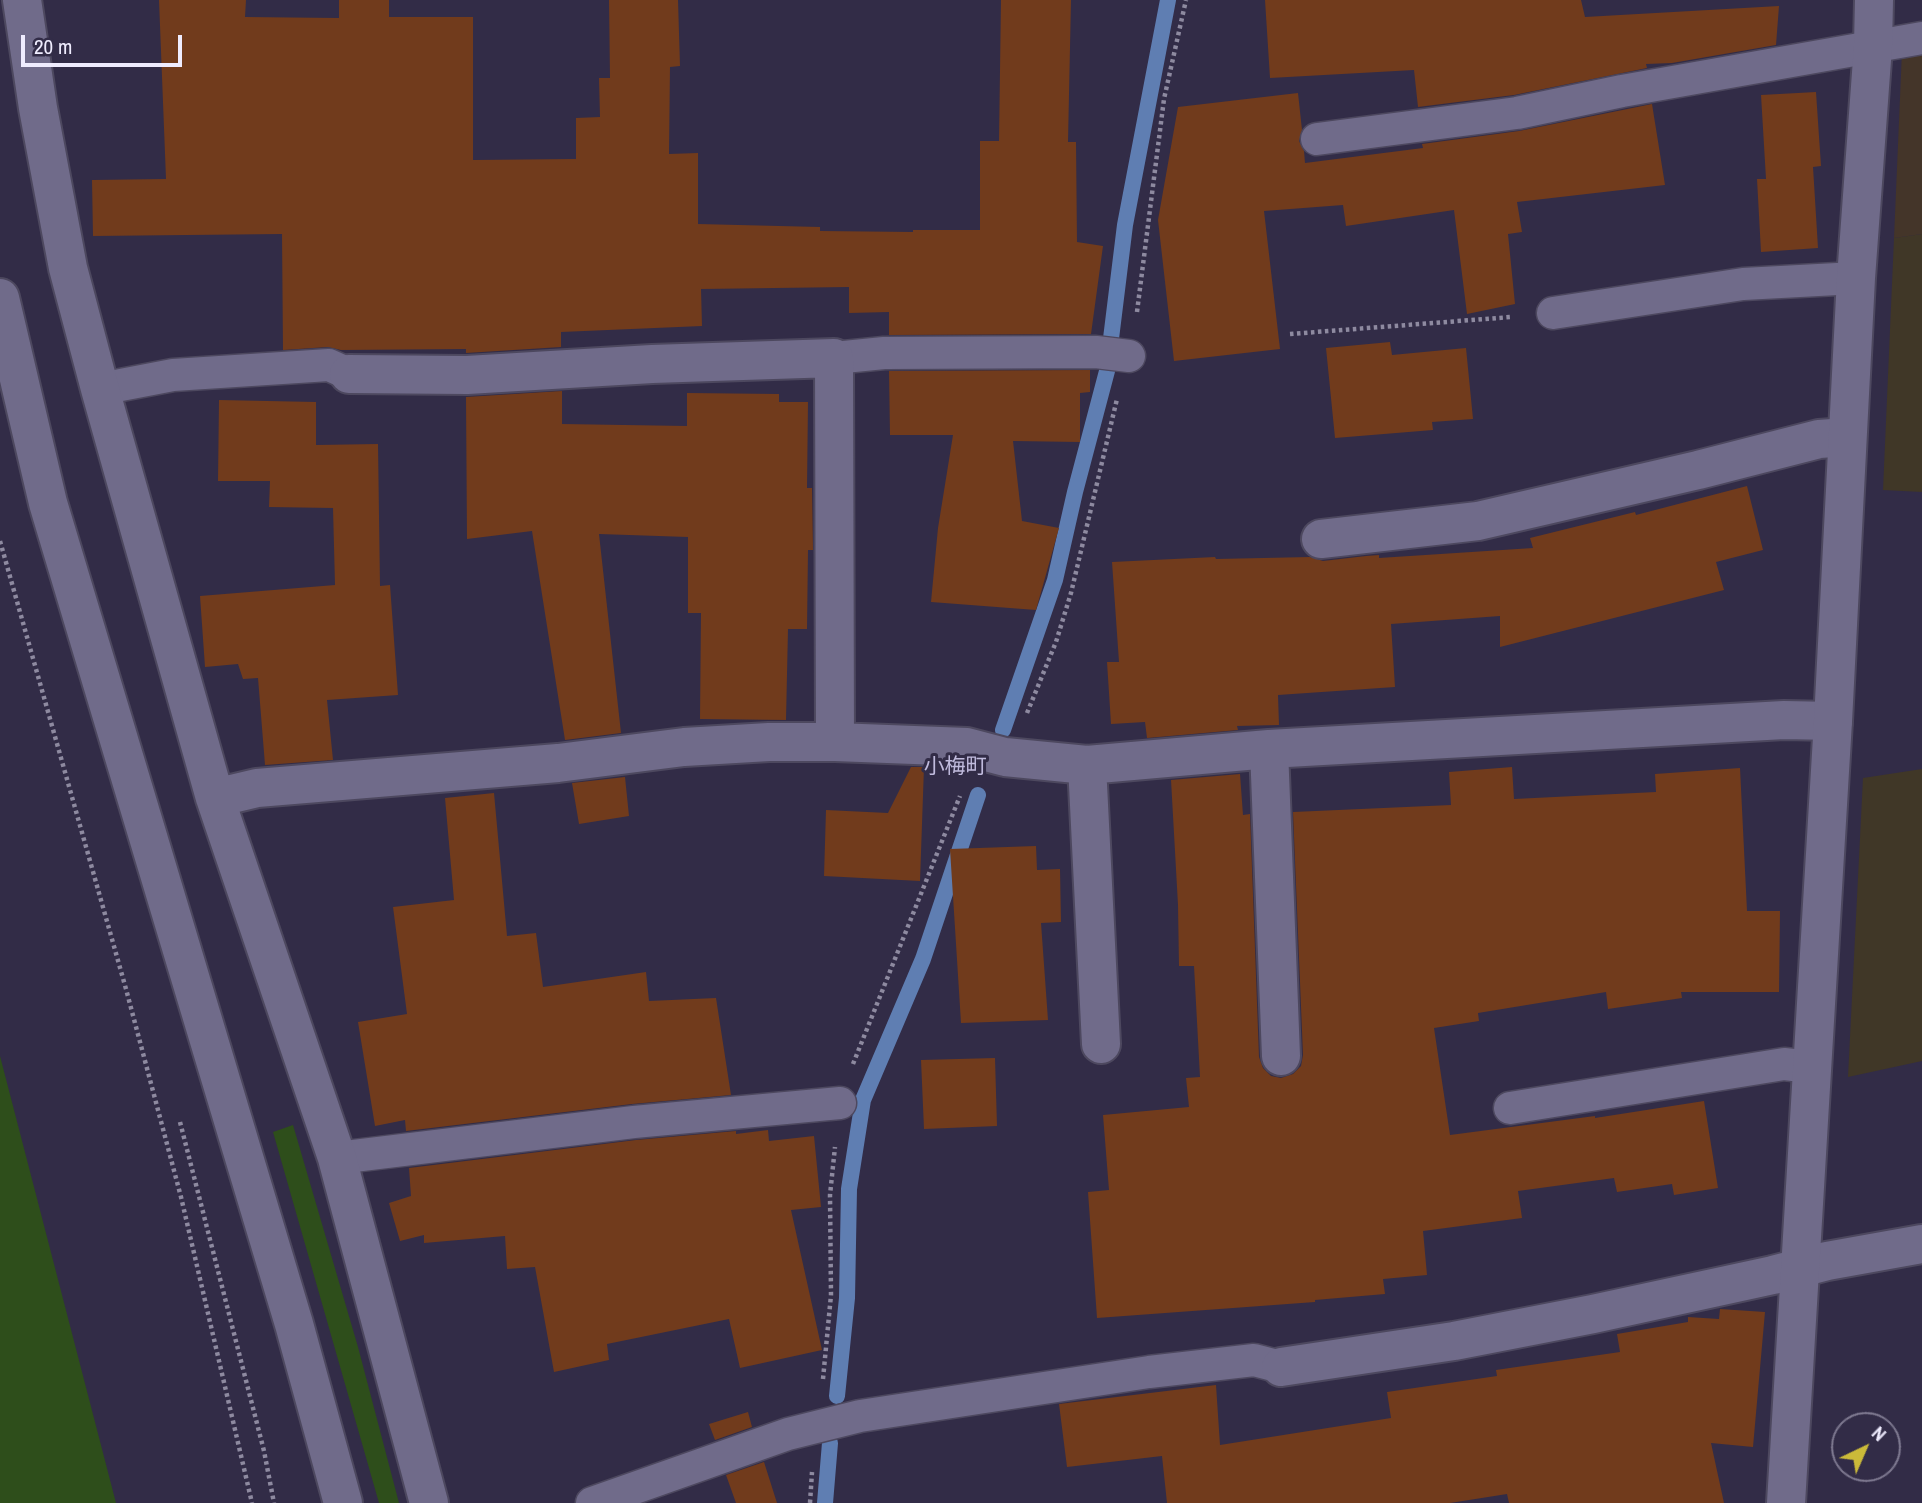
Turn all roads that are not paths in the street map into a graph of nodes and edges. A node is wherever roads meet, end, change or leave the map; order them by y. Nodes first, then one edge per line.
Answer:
1 (22, 0) edge
2 (1874, 0) edge
3 (1922, 38) edge
4 (1873, 46) junction
5 (1317, 139) dead end
6 (1856, 278) junction
7 (0, 298) edge
8 (1553, 313) road end
9 (1129, 356) dead end
10 (834, 358) junction
11 (349, 374) joint
12 (100, 389) junction
13 (1847, 437) junction
14 (1321, 539) dead end
15 (1833, 721) junction
16 (835, 741) junction
17 (1269, 749) junction
18 (1087, 765) junction
19 (215, 798) junction
20 (1101, 1044) dead end
21 (1281, 1056) dead end
22 (1812, 1067) junction
23 (840, 1103) road end
24 (1510, 1108) dead end
25 (337, 1158) junction
26 (1922, 1244) edge
27 (1799, 1269) junction
28 (1281, 1367) joint
29 (344, 1503) edge
30 (429, 1503) edge
31 (592, 1503) edge
32 (1786, 1503) edge

1 - 12 street
2 - 4 street
3 - 4 lane
4 - 5 lane
4 - 6 street
6 - 8 lane
6 - 13 street
7 - 29 street
9 - 10 lane
10 - 11 street
10 - 16 street
11 - 12 lane
12 - 19 street
13 - 14 street
13 - 15 street
15 - 17 street
15 - 22 street
16 - 18 street
16 - 19 street
17 - 18 street
17 - 21 street
18 - 20 street
19 - 25 street
22 - 24 lane
22 - 27 street
23 - 25 lane
25 - 30 street
26 - 27 street
27 - 28 street
27 - 32 street
28 - 31 lane

